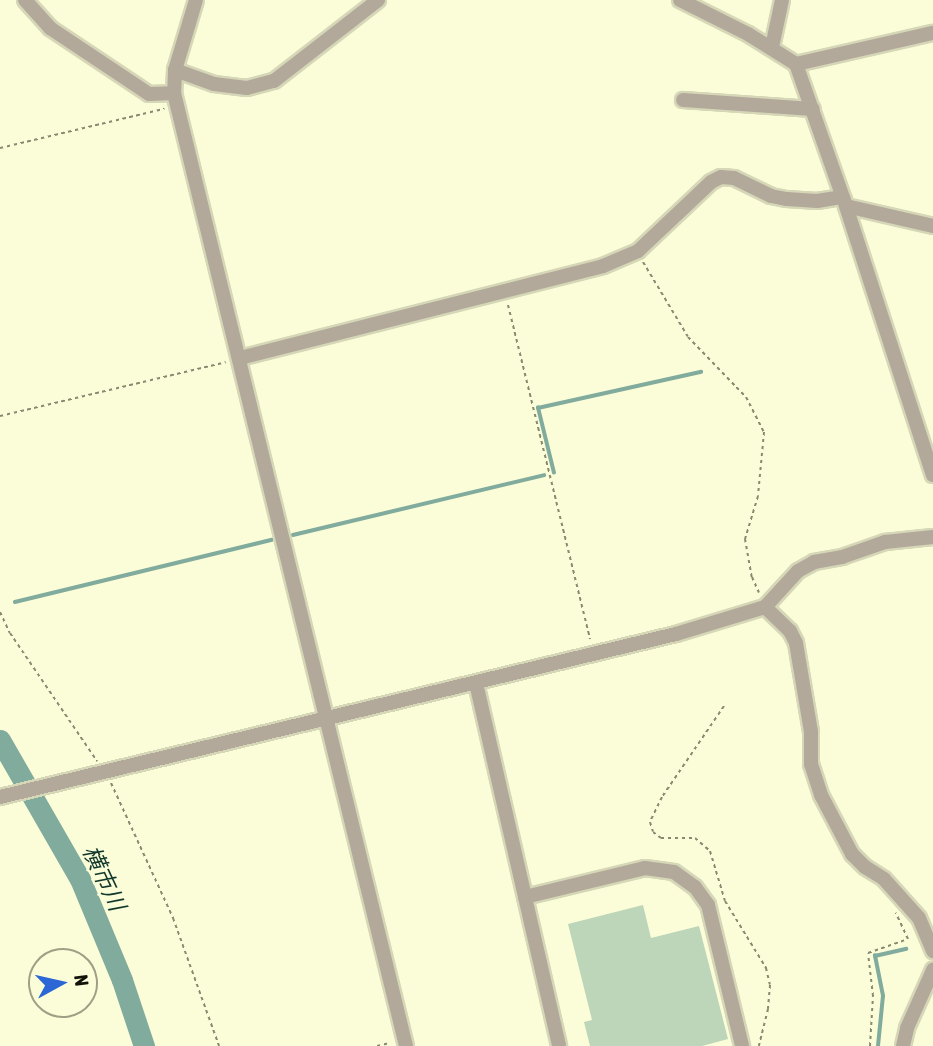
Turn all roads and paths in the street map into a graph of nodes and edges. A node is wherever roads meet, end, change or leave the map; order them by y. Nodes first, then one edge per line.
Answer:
1 (24, 0) edge
2 (197, 0) edge
3 (378, 0) edge
4 (680, 0) edge
5 (782, 0) edge
6 (933, 33) edge
7 (772, 47) junction
8 (796, 64) junction
9 (175, 70) junction
10 (176, 99) junction
11 (682, 100) dead end
12 (813, 109) junction
13 (0, 148) edge
14 (844, 201) junction
15 (933, 226) edge
16 (638, 251) junction
17 (505, 294) junction
18 (240, 358) junction
19 (0, 416) edge
20 (933, 475) edge
21 (933, 537) edge
22 (765, 607) junction
23 (0, 612) edge
24 (594, 654) junction
25 (476, 683) junction
26 (724, 706) dead end
27 (327, 717) junction
28 (100, 773) junction
29 (0, 797) edge
30 (662, 797) dead end
31 (525, 897) junction
32 (891, 905) dead end
33 (933, 951) edge
34 (933, 970) edge
35 (219, 1046) edge
36 (406, 1046) edge
37 (559, 1046) edge
38 (742, 1046) edge
39 (870, 1046) edge
40 (903, 1046) edge

1 - 10 street
2 - 9 street
3 - 9 street
4 - 7 street
5 - 7 street
6 - 8 street
7 - 8 street
8 - 12 street
9 - 10 street
10 - 13 path
10 - 18 street
11 - 12 street
12 - 14 street
14 - 15 street
14 - 16 street
14 - 20 street
16 - 17 street
16 - 22 path
17 - 18 street
17 - 24 path
18 - 19 path
18 - 27 street
21 - 22 street
22 - 24 street
22 - 33 street
23 - 28 path
24 - 25 street
25 - 27 street
25 - 31 street
26 - 30 path
27 - 28 street
27 - 36 street
28 - 29 street
28 - 35 path
31 - 37 street
31 - 38 street
32 - 39 path
34 - 40 street

